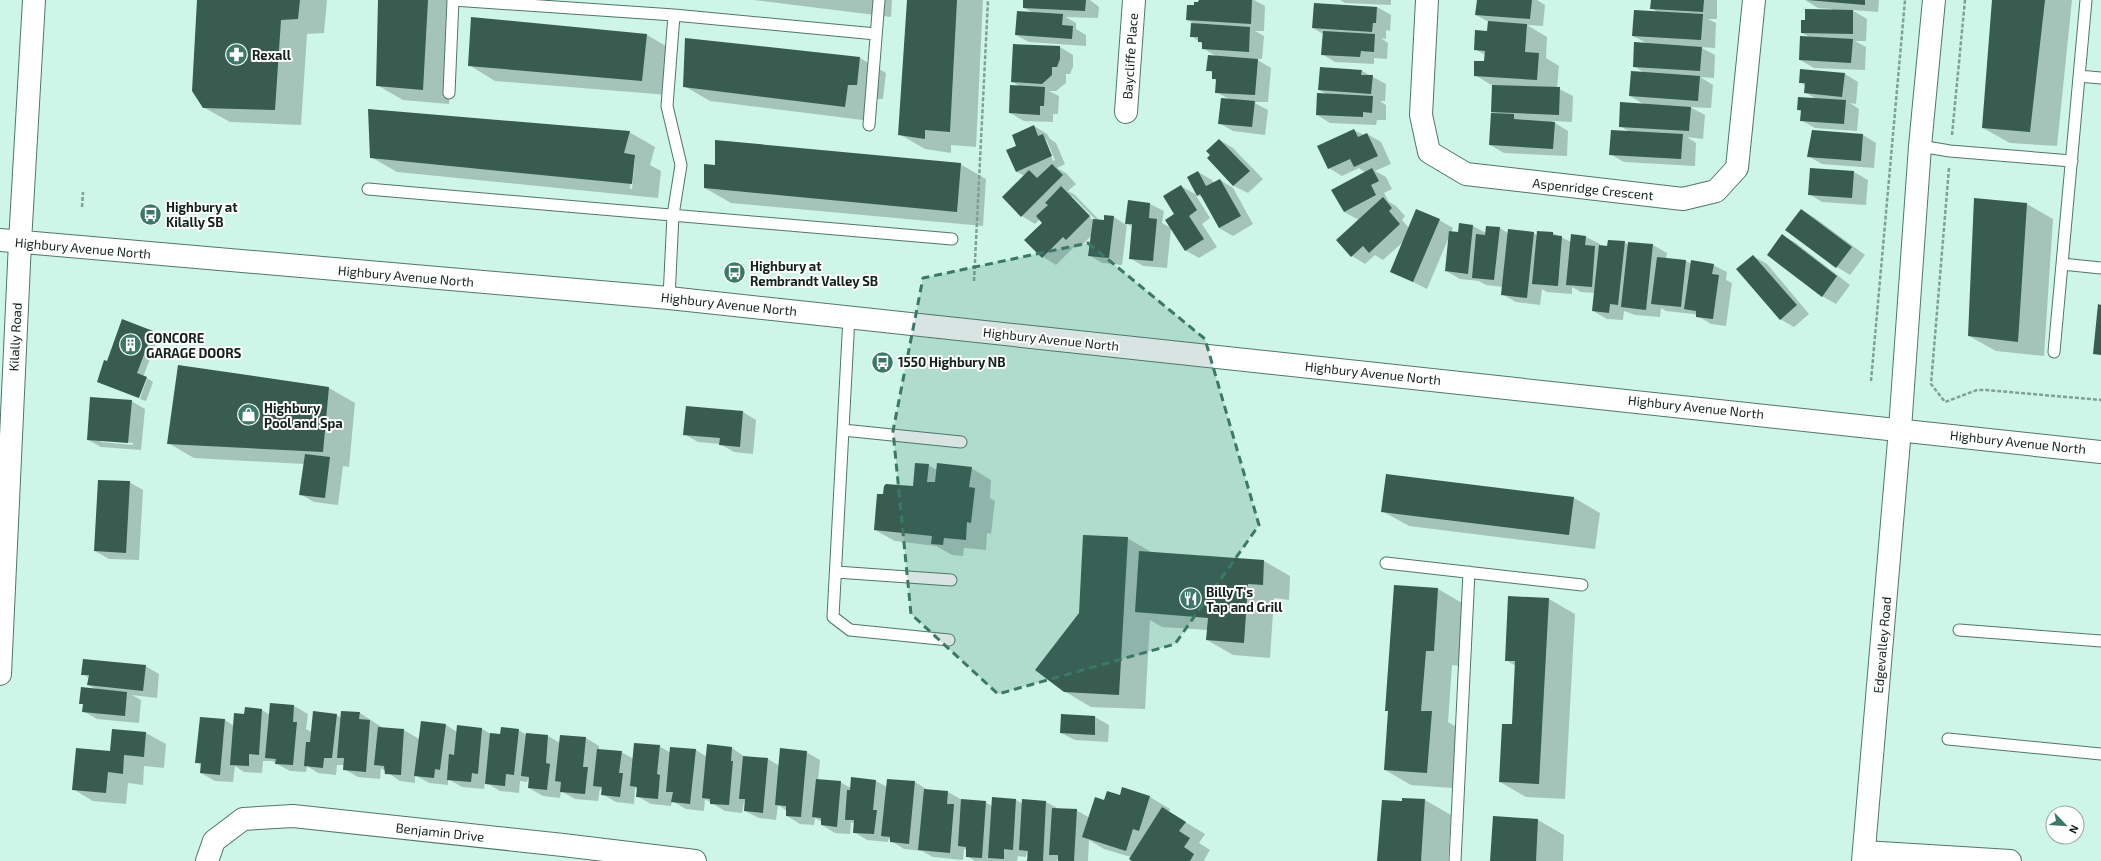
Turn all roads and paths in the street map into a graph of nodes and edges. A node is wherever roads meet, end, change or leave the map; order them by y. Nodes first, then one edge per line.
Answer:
1 (34, 0) edge
2 (879, 0) edge
3 (988, 0) edge
4 (1134, 0) edge
5 (1427, 0) edge
6 (1754, 0) edge
7 (1905, 0) edge
8 (1934, 0) edge
9 (1965, 0) edge
10 (2086, 0) edge
11 (674, 15) junction
12 (876, 34) junction
13 (2079, 76) junction
14 (2101, 78) edge
15 (449, 93) dead end
16 (1126, 112) dead end
17 (869, 125) dead end
18 (1920, 146) junction
19 (1950, 151) junction
20 (2072, 161) junction
21 (368, 189) dead end
22 (83, 192) dead end
23 (82, 207) dead end
24 (673, 215) junction
25 (952, 239) dead end
26 (10, 241) edge
27 (2062, 264) junction
28 (2101, 268) edge
29 (974, 281) dead end
30 (669, 298) junction
31 (850, 317) junction
32 (2054, 352) dead end
33 (1871, 381) dead end
34 (2101, 400) edge
35 (1900, 429) junction
36 (843, 430) junction
37 (961, 442) dead end
38 (2101, 452) edge
39 (4, 507) edge
40 (1386, 563) dead end
41 (836, 572) junction
42 (1469, 572) junction
43 (950, 580) dead end
44 (1582, 585) dead end
45 (1959, 630) dead end
46 (949, 640) dead end
47 (2101, 641) edge
48 (0, 674) edge
49 (1948, 739) dead end
50 (2101, 754) edge
51 (562, 853) edge
52 (1864, 856) edge
53 (207, 861) edge
54 (695, 861) edge
55 (1455, 861) edge
56 (2010, 861) edge

1 - 26 street, Kilally Road
2 - 12 lane
3 - 29 path
4 - 16 street, Baycliffe Place
5 - 6 street, Aspenridge Crescent
7 - 33 path
8 - 18 street, Edgevalley Road
9 - 19 path
10 - 13 lane
11 - 12 lane
11 - 15 lane
11 - 24 lane
12 - 17 lane
13 - 14 lane
13 - 20 lane
18 - 19 lane
18 - 35 street, Edgevalley Road
19 - 20 lane
19 - 34 path
20 - 27 lane
21 - 24 lane
22 - 23 path
24 - 25 lane
24 - 30 lane
26 - 30 street, Highbury Avenue North
26 - 39 street, Kilally Road
27 - 28 lane
27 - 32 lane
30 - 31 street, Highbury Avenue North
31 - 35 street, Highbury Avenue North
31 - 36 lane
35 - 38 street, Highbury Avenue North
35 - 52 street, Edgevalley Road
36 - 37 lane
36 - 41 lane
39 - 48 street, Kilally Road
40 - 42 lane
41 - 43 lane
41 - 46 lane
42 - 44 lane
42 - 55 lane
45 - 47 lane
49 - 50 lane
51 - 53 street, Benjamin Drive
51 - 54 street, Benjamin Drive
52 - 56 street

